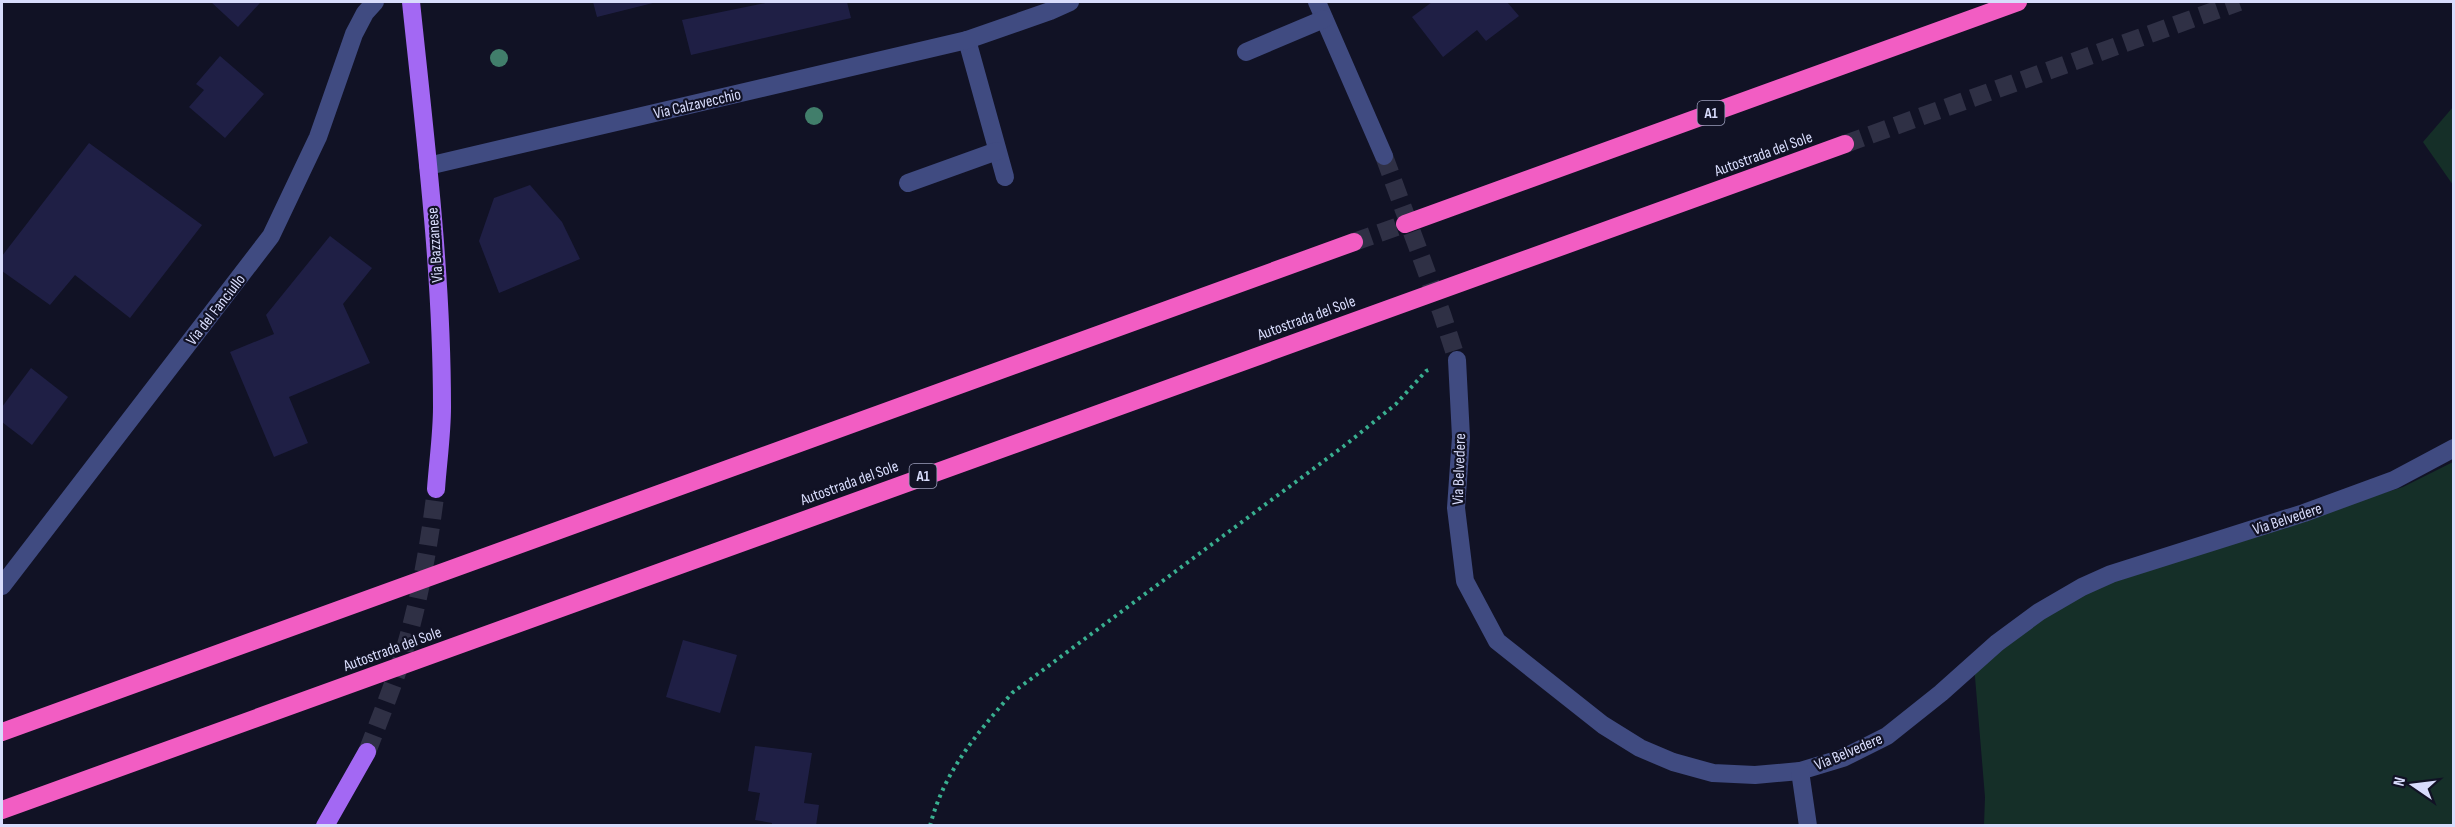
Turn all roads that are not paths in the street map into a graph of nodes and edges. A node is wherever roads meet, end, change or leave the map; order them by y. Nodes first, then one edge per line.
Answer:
1 (375, 2) edge
2 (411, 2) edge
3 (1070, 2) edge
4 (1317, 2) edge
5 (2018, 2) edge
6 (1324, 19) junction
7 (967, 40) junction
8 (1246, 52) dead end
9 (1845, 144) tunnel mouth
10 (998, 151) junction
11 (1384, 156) tunnel mouth
12 (428, 166) junction
13 (1005, 177) dead end
14 (909, 183) dead end
15 (1404, 224) tunnel mouth
16 (1354, 242) tunnel mouth
17 (1457, 360) tunnel mouth
18 (2454, 448) edge
19 (436, 489) tunnel mouth
20 (2, 586) edge
21 (2, 732) edge
22 (367, 752) tunnel mouth
23 (1800, 771) junction
24 (2, 810) edge
25 (325, 825) edge
26 (1808, 825) edge

1 - 20 street, Via del Fanciullo
2 - 12 main road, Via Bazzanese
3 - 7 street, Via Calzavecchio
4 - 6 street
5 - 15 highway, A1
6 - 8 street
6 - 11 street
7 - 10 street
7 - 12 street, Via Calzavecchio
9 - 24 highway, Autostrada del Sole / A1
10 - 13 street
10 - 14 street
12 - 19 main road, Via Bazzanese
16 - 21 highway
17 - 23 street, Via Belvedere
18 - 23 street, Via Belvedere
22 - 25 main road
23 - 26 street

